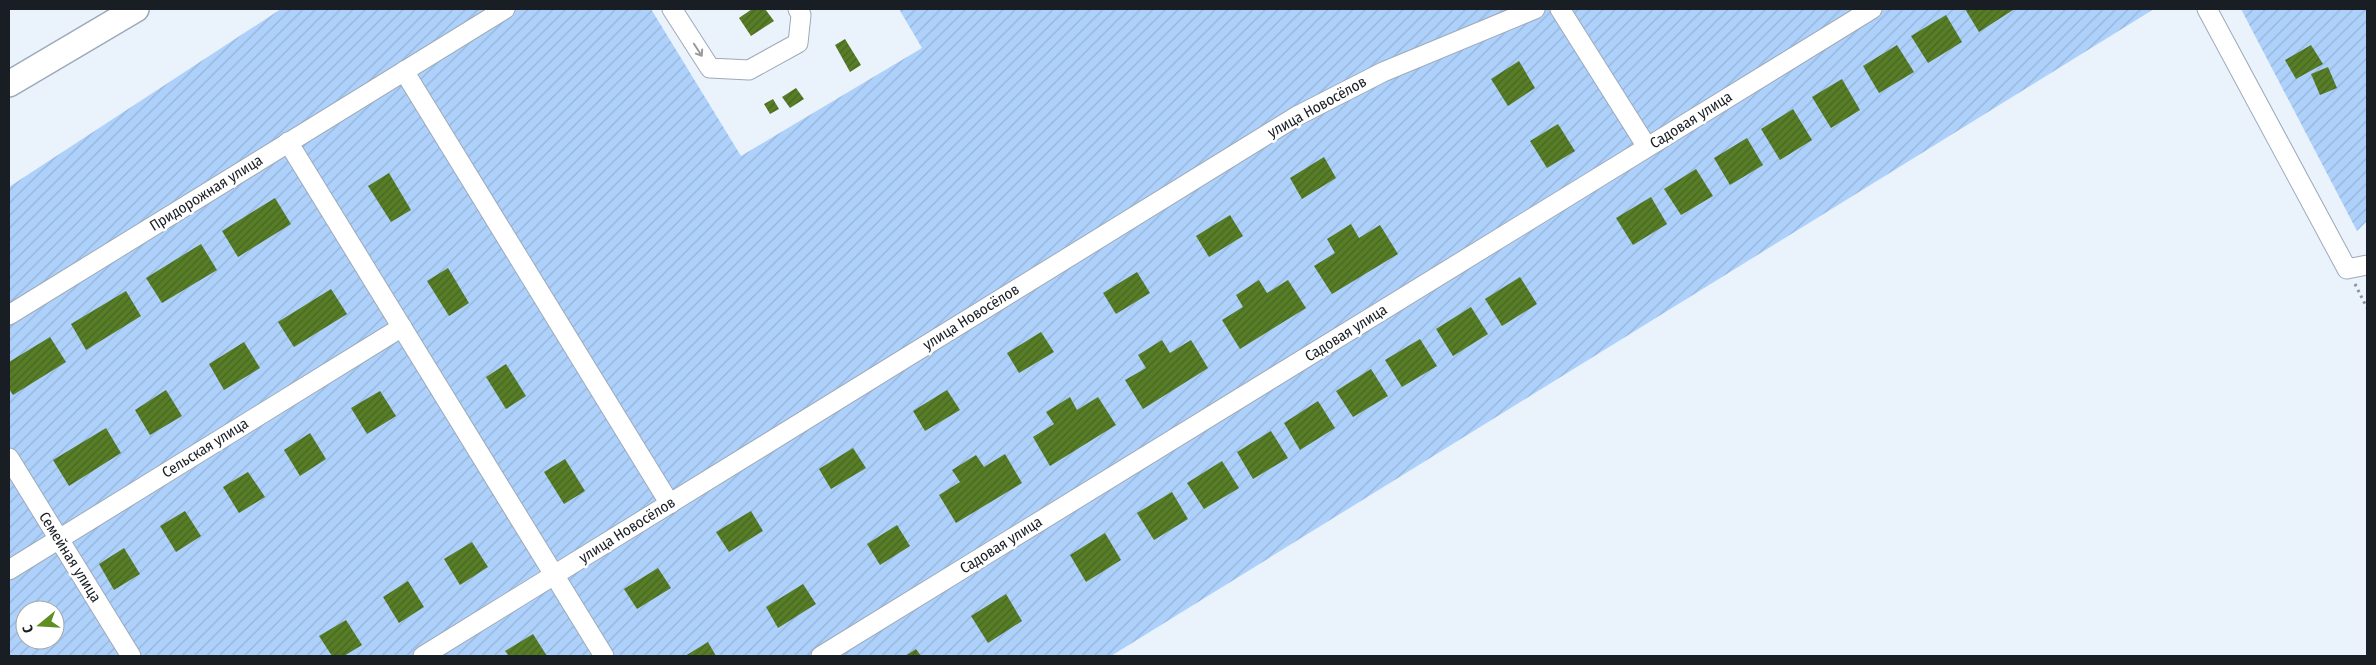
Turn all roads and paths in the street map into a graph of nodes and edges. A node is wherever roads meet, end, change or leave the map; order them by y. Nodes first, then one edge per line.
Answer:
1 (136, 9) edge
2 (505, 9) edge
3 (672, 9) edge
4 (798, 9) edge
5 (1535, 9) edge
6 (1560, 9) edge
7 (1872, 9) edge
8 (2207, 9) edge
9 (404, 71) junction
10 (9, 84) edge
11 (288, 142) junction
12 (1647, 147) junction
13 (2367, 265) edge
14 (2347, 269) junction
15 (2367, 308) edge
16 (9, 316) edge
17 (402, 327) junction
18 (9, 458) edge
19 (670, 504) junction
20 (59, 539) junction
21 (9, 570) edge
22 (554, 575) junction
23 (131, 656) edge
24 (423, 656) edge
25 (604, 656) edge
26 (821, 656) edge

1 - 10 main road
2 - 9 street, Придорожная улица
3 -> 4 street
5 - 19 street, улица Новосёлов
6 - 12 street
7 - 12 street, Садовая улица
8 - 14 street
9 - 11 street, Придорожная улица
9 - 19 street
11 - 16 street, Придорожная улица
11 - 17 street
12 - 26 street, Садовая улица
13 - 14 street
14 - 15 path
17 - 20 street, Сельская улица
17 - 22 street
18 - 20 street, Семейная улица
19 - 22 street, улица Новосёлов
20 - 21 street, Сельская улица
20 - 23 street, Семейная улица
22 - 24 street, улица Новосёлов
22 - 25 street

